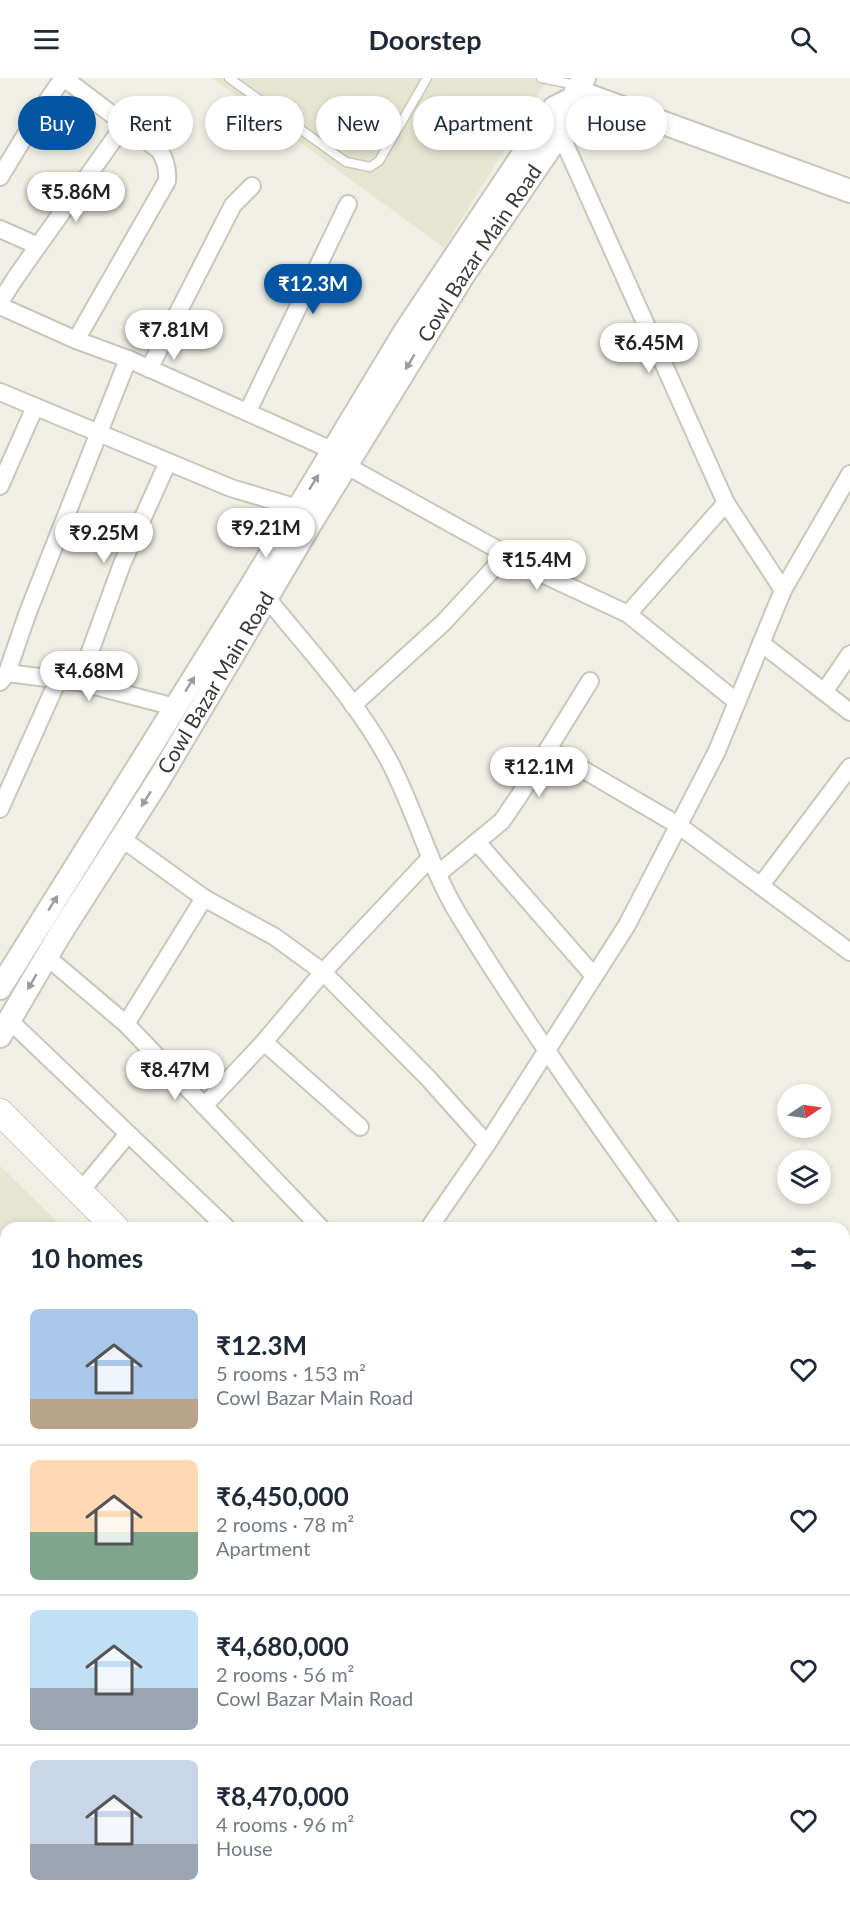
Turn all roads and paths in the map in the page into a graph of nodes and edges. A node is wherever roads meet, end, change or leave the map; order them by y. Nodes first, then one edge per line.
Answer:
1 (63, 78) edge
2 (229, 78) edge
3 (426, 78) edge
4 (542, 78) edge
5 (578, 89) edge
6 (108, 113) edge
7 (560, 133) junction
8 (108, 148) edge
9 (159, 150) edge
10 (0, 177) edge
11 (252, 186) dead end
12 (850, 191) edge
13 (348, 204) dead end
14 (0, 229) edge
15 (38, 246) junction
16 (0, 304) edge
17 (76, 340) junction
18 (128, 359) junction
19 (149, 369) junction
20 (0, 392) edge
21 (35, 407) junction
22 (248, 411) junction
23 (98, 432) junction
24 (340, 458) junction
25 (168, 462) junction
26 (850, 474) edge
27 (0, 486) edge
28 (726, 503) junction
29 (298, 508) junction
30 (507, 554) junction
31 (783, 590) junction
32 (258, 593) junction
33 (628, 614) junction
34 (761, 644) junction
35 (850, 654) edge
36 (4, 677) edge
37 (58, 681) junction
38 (590, 681) dead end
39 (79, 682) junction
40 (824, 692) junction
41 (737, 702) junction
42 (353, 705) junction
43 (175, 707) junction
44 (850, 712) edge
45 (548, 749) junction
46 (850, 767) edge
47 (0, 809) edge
48 (678, 825) junction
49 (121, 838) junction
50 (477, 842) junction
51 (430, 858) junction
52 (439, 873) junction
53 (761, 885) junction
54 (204, 898) junction
55 (850, 951) edge
56 (47, 957) junction
57 (323, 972) junction
58 (594, 976) junction
59 (0, 988) edge
60 (126, 1024) junction
61 (5, 1028) edge
62 (264, 1042) junction
63 (547, 1051) junction
64 (204, 1106) junction
65 (0, 1112) edge
66 (360, 1127) dead end
67 (128, 1134) junction
68 (487, 1144) junction
69 (80, 1192) junction
70 (110, 1222) edge
71 (221, 1222) edge
72 (315, 1222) edge
73 (433, 1222) edge
74 (668, 1222) edge

1 - 6 street
1 - 10 street
2 - 3 lane
4 - 5 lane
5 - 7 street, Cowl Bazar Main Road
5 - 12 street
5 - 24 street, Cowl Bazar Main Road
7 -> 24 street, Cowl Bazar Main Road
7 - 28 street
8 - 15 street
9 - 17 street
11 - 19 street
13 - 22 street
14 - 15 street
15 - 16 street
16 - 17 street
17 - 18 street
18 - 19 street
18 - 23 street
19 - 22 street
20 - 21 street
21 - 23 street
21 - 27 street
22 - 24 street
23 - 25 street
23 - 36 street
29 -> 24 street, Cowl Bazar Main Road
24 - 30 street
24 - 32 street, Cowl Bazar Main Road
25 - 29 street
25 - 39 street
26 - 31 street
28 - 31 street
28 - 33 street
29 - 32 street, Cowl Bazar Main Road
30 - 33 street
30 - 42 street
31 - 34 street
32 - 42 street
43 -> 32 street, Cowl Bazar Main Road
32 -> 49 street, Cowl Bazar Main Road
33 - 41 street
34 - 40 street
34 - 41 street
35 - 40 street
36 - 37 street
37 - 39 street
37 - 47 street
38 - 45 street
39 - 43 street
40 - 44 street
41 - 48 street
42 - 51 street
59 -> 43 street, Cowl Bazar Main Road
45 - 48 street
45 - 50 street
46 - 53 street
48 - 53 street
48 - 58 street
49 - 54 street
49 - 56 street, Cowl Bazar Main Road
50 - 52 street
50 - 58 street
51 - 52 street
51 - 57 street
52 - 63 street
53 - 55 street
54 - 57 street
54 - 60 street
56 - 60 street
56 -> 61 street, Cowl Bazar Main Road
57 - 62 street
57 - 68 street
58 - 63 street
60 - 64 street
61 - 67 street
62 - 64 street
62 - 66 street
63 - 68 street
63 - 74 street
64 - 72 street
65 - 69 main road
67 - 69 street
67 - 71 street
68 - 73 street
69 - 70 main road

